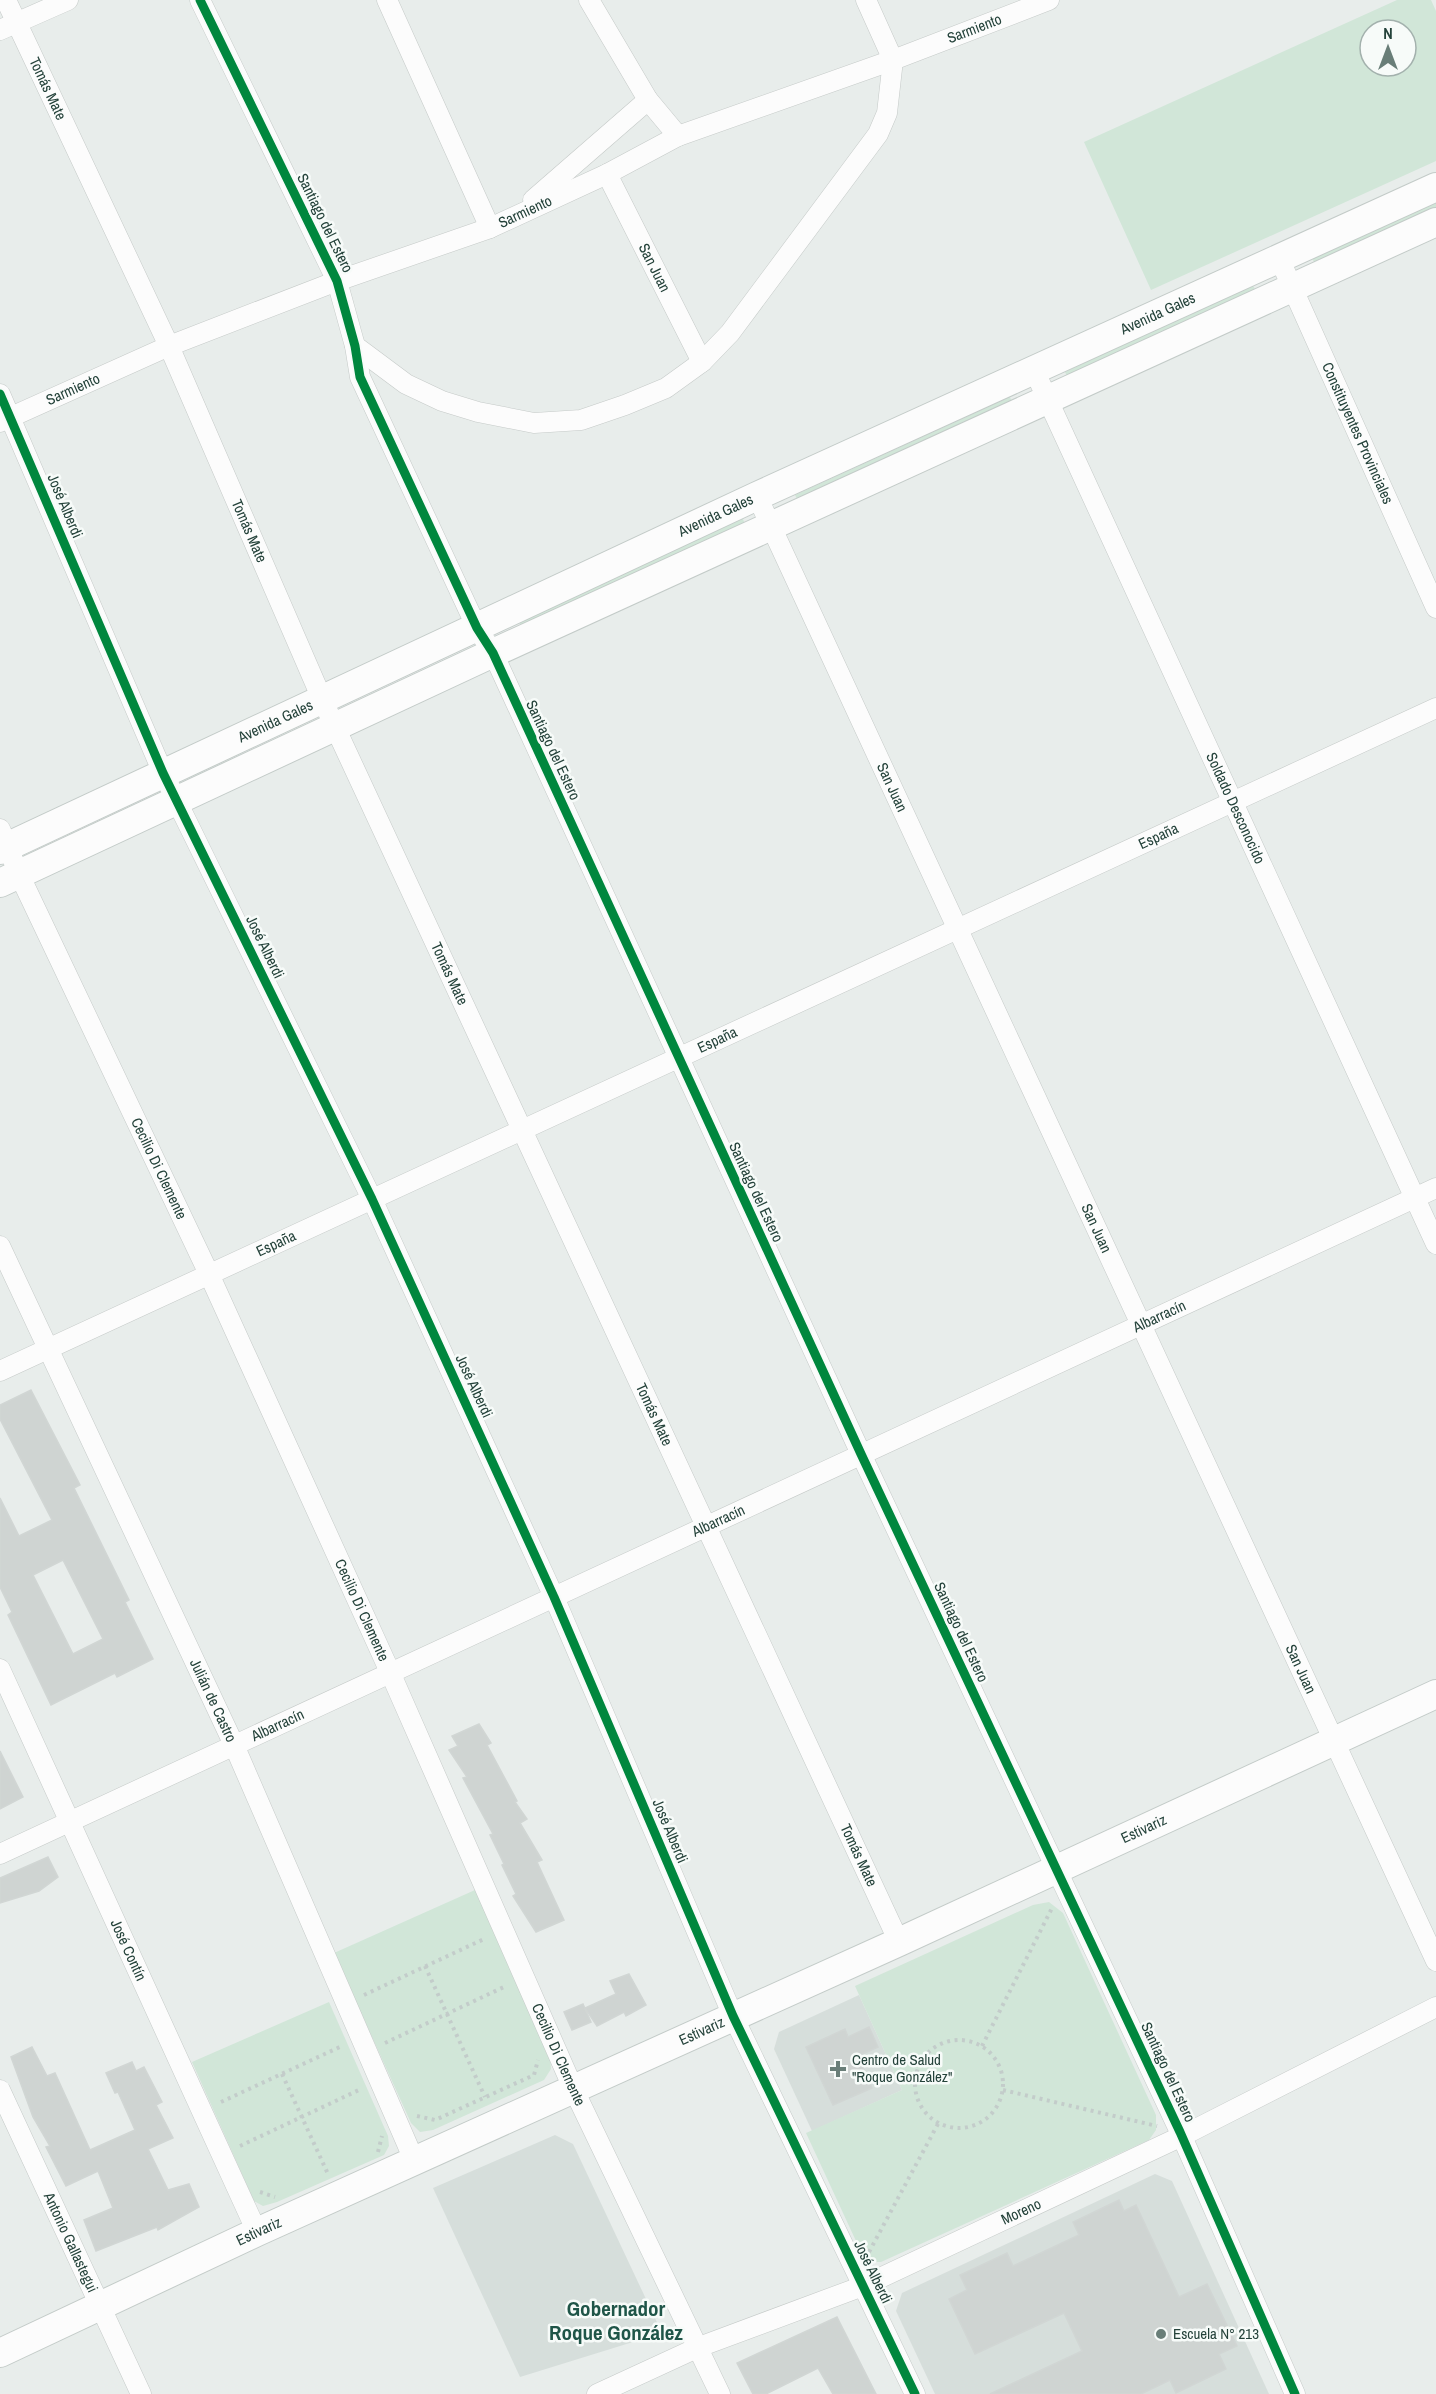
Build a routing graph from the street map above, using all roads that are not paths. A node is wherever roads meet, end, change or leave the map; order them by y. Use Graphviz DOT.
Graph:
graph roads {
  1 [pos="6,0"];
  2 [pos="68,0"];
  3 [pos="200,0"];
  4 [pos="387,0"];
  5 [pos="589,0"];
  6 [pos="866,0"];
  7 [pos="1049,0"];
  8 [pos="8,26"];
  9 [pos="893,60"];
  10 [pos="648,100"];
  11 [pos="678,136"];
  12 [pos="607,174"];
  13 [pos="1436,187"];
  14 [pos="515,216"];
  15 [pos="1436,222"];
  16 [pos="490,228"];
  17 [pos="1279,258"];
  18 [pos="337,281"];
  19 [pos="1292,288"];
  20 [pos="169,346"];
  21 [pos="355,346"];
  22 [pos="702,362"];
  23 [pos="1035,372"];
  24 [pos="0,394"];
  25 [pos="1048,401"];
  26 [pos="5,419"];
  27 [pos="757,496"];
  28 [pos="772,526"];
  29 [pos="1436,608"];
  30 [pos="477,628"];
  31 [pos="493,654"];
  32 [pos="322,699"];
  33 [pos="1436,708"];
  34 [pos="337,728"];
  35 [pos="163,773"];
  36 [pos="177,801"];
  37 [pos="1231,803"];
  38 [pos="3,842"];
  39 [pos="9,878"];
  40 [pos="957,929"];
  41 [pos="677,1058"];
  42 [pos="523,1130"];
  43 [pos="1436,1188"];
  44 [pos="1414,1198"];
  45 [pos="372,1199"];
  46 [pos="1436,1244"];
  47 [pos="0,1246"];
  48 [pos="209,1274"];
  49 [pos="1140,1324"];
  50 [pos="50,1348"];
  51 [pos="0,1371"];
  52 [pos="861,1454"];
  53 [pos="707,1527"];
  54 [pos="554,1597"];
  55 [pos="0,1669"];
  56 [pos="390,1672"];
  57 [pos="1436,1694"];
  58 [pos="1333,1741"];
  59 [pos="234,1745"];
  60 [pos="70,1821"];
  61 [pos="0,1854"];
  62 [pos="1059,1879"];
  63 [pos="899,1942"];
  64 [pos="1436,1961"];
  65 [pos="1436,2007"];
  66 [pos="733,2016"];
  67 [pos="573,2088"];
  68 [pos="0,2090"];
  69 [pos="1181,2134"];
  70 [pos="414,2160"];
  71 [pos="257,2232"];
  72 [pos="860,2280"];
  73 [pos="100,2307"];
  74 [pos="699,2347"];
  75 [pos="0,2353"];
  76 [pos="141,2394"];
  77 [pos="597,2394"];
  78 [pos="720,2394"];
  79 [pos="915,2394"];
  80 [pos="1295,2394"];
  1 -- 8 [label="street, Tomás Mate"];
  2 -- 8 [label="street"];
  3 -- 18 [label="street, Santiago del Estero"];
  4 -- 16 [label="street"];
  5 -- 10 [label="street"];
  6 -- 9 [label="street"];
  7 -- 9 [label="street, Sarmiento"];
  8 -- 20 [label="street, Tomás Mate"];
  9 -- 11 [label="street, Sarmiento"];
  9 -- 22 [label="street"];
  10 -- 11 [label="street"];
  10 -- 14 [label="street"];
  11 -- 12 [label="street, Sarmiento"];
  12 -- 14 [label="street, Sarmiento"];
  12 -- 22 [label="street, San Juan"];
  13 -- 17 [label="street, Avenida Gales"];
  14 -- 16 [label="street, Sarmiento"];
  15 -- 19 [label="street"];
  16 -- 18 [label="street, Sarmiento"];
  17 -- 19 [label="street, Constituyentes Provinciales"];
  17 -- 23 [label="street, Avenida Gales"];
  18 -- 20 [label="street, Sarmiento"];
  18 -- 21 [label="street, Santiago del Estero"];
  19 -- 25 [label="street"];
  19 -- 29 [label="street, Constituyentes Provinciales"];
  20 -- 26 [label="street, Sarmiento"];
  20 -- 32 [label="street, Tomás Mate"];
  21 -- 22 [label="street"];
  21 -- 30 [label="street, Santiago del Estero"];
  23 -- 25 [label="street, Soldado Desconocido"];
  23 -- 27 [label="street, Avenida Gales"];
  24 -- 26 [label="street, José Alberdi"];
  25 -- 28 [label="street"];
  25 -- 37 [label="street, Soldado Desconocido"];
  26 -- 35 [label="street, José Alberdi"];
  27 -- 28 [label="street, San Juan"];
  27 -- 30 [label="street, Avenida Gales"];
  28 -- 31 [label="street"];
  28 -- 40 [label="street, San Juan"];
  30 -- 31 [label="street, Santiago del Estero"];
  30 -- 32 [label="street, Avenida Gales"];
  31 -- 34 [label="street"];
  31 -- 41 [label="street, Santiago del Estero"];
  32 -- 34 [label="street, Tomás Mate"];
  32 -- 35 [label="street, Avenida Gales"];
  33 -- 37 [label="street, España"];
  34 -- 36 [label="street"];
  34 -- 42 [label="street, Tomás Mate"];
  35 -- 36 [label="street, José Alberdi"];
  35 -- 38 [label="street, Avenida Gales"];
  36 -- 39 [label="street"];
  36 -- 45 [label="street, José Alberdi"];
  37 -- 40 [label="street, España"];
  37 -- 44 [label="street, Soldado Desconocido"];
  38 -- 39 [label="street, Cecilio Di Clemente"];
  39 -- 48 [label="street, Cecilio Di Clemente"];
  40 -- 41 [label="street, España"];
  40 -- 49 [label="street, San Juan"];
  41 -- 42 [label="street, España"];
  41 -- 52 [label="street, Santiago del Estero"];
  42 -- 45 [label="street, España"];
  42 -- 53 [label="street, Tomás Mate"];
  43 -- 44 [label="street, Albarracín"];
  44 -- 46 [label="street, Soldado Desconocido"];
  44 -- 49 [label="street, Albarracín"];
  45 -- 48 [label="street, España"];
  45 -- 54 [label="street, José Alberdi"];
  47 -- 50 [label="street, Julián de Castro"];
  48 -- 50 [label="street, España"];
  48 -- 56 [label="street, Cecilio Di Clemente"];
  49 -- 52 [label="street, Albarracín"];
  49 -- 58 [label="street, San Juan"];
  50 -- 51 [label="street, España"];
  50 -- 59 [label="street, Julián de Castro"];
  52 -- 53 [label="street, Albarracín"];
  52 -- 62 [label="street, Santiago del Estero"];
  53 -- 54 [label="street, Albarracín"];
  53 -- 63 [label="street, Tomás Mate"];
  54 -- 56 [label="street, Albarracín"];
  54 -- 66 [label="street, José Alberdi"];
  55 -- 60 [label="street, José Contín"];
  56 -- 59 [label="street, Albarracín"];
  56 -- 67 [label="street, Cecilio Di Clemente"];
  57 -- 58 [label="street, Estivariz"];
  58 -- 62 [label="street, Estivariz"];
  58 -- 64 [label="street, San Juan"];
  59 -- 60 [label="street, Albarracín"];
  59 -- 70 [label="street, Julián de Castro"];
  60 -- 61 [label="street, Albarracín"];
  60 -- 71 [label="street, José Contín"];
  62 -- 63 [label="street, Estivariz"];
  62 -- 69 [label="street, Santiago del Estero"];
  63 -- 66 [label="street, Estivariz"];
  65 -- 69 [label="street, Moreno"];
  66 -- 67 [label="street, Estivariz"];
  66 -- 72 [label="street, José Alberdi"];
  67 -- 70 [label="street, Estivariz"];
  67 -- 74 [label="street, Cecilio Di Clemente"];
  68 -- 73 [label="street, Antonio Gallastegui"];
  69 -- 72 [label="street, Moreno"];
  69 -- 80 [label="street, Santiago del Estero"];
  70 -- 71 [label="street, Estivariz"];
  71 -- 73 [label="street, Estivariz"];
  72 -- 74 [label="street, Moreno"];
  72 -- 79 [label="street, José Alberdi"];
  73 -- 75 [label="street, Estivariz"];
  73 -- 76 [label="street, Antonio Gallastegui"];
  74 -- 77 [label="street, Moreno"];
  74 -- 78 [label="street, Cecilio Di Clemente"];
}
